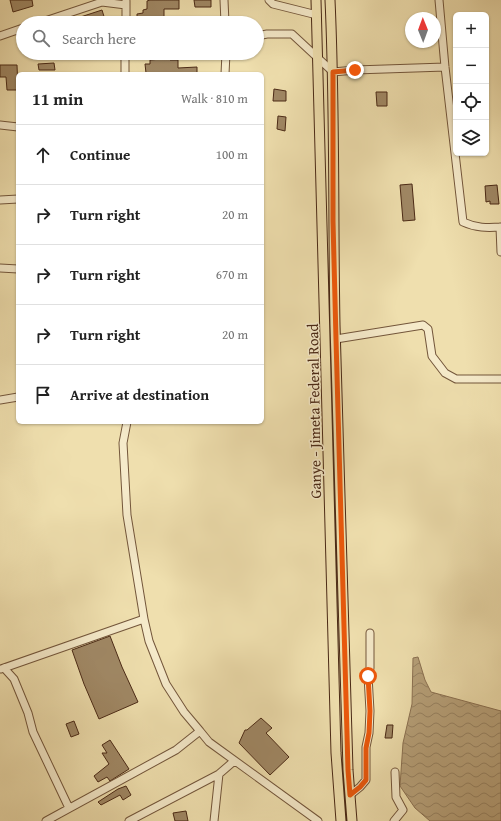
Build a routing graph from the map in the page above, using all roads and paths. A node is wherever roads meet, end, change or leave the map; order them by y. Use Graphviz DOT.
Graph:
graph roads {
  1 [pos="224,0"];
  2 [pos="269,0"];
  3 [pos="316,0"];
  4 [pos="330,0"];
  5 [pos="440,0"];
  6 [pos="126,2"];
  7 [pos="317,14"];
  8 [pos="60,16"];
  9 [pos="126,16"];
  10 [pos="225,16"];
  11 [pos="16,30"];
  12 [pos="264,35"];
  13 [pos="0,36"];
  14 [pos="318,59"];
  15 [pos="125,60"];
  16 [pos="226,60"];
  17 [pos="445,67"];
  18 [pos="125,72"];
  19 [pos="225,72"];
  20 [pos="333,72"];
  21 [pos="0,125"];
  22 [pos="16,127"];
  23 [pos="16,199"];
  24 [pos="0,200"];
  25 [pos="500,227"];
  26 [pos="501,252"];
  27 [pos="0,268"];
  28 [pos="16,269"];
  29 [pos="336,339"];
  30 [pos="501,379"];
  31 [pos="16,397"];
  32 [pos="0,400"];
  33 [pos="127,424"];
  34 [pos="144,619"];
  35 [pos="370,633"];
  36 [pos="2,669"];
  37 [pos="200,731"];
  38 [pos="234,760"];
  39 [pos="395,772"];
  40 [pos="219,774"];
  41 [pos="350,795"];
  42 [pos="69,808"];
  43 [pos="46,821"];
  44 [pos="129,821"];
  45 [pos="214,821"];
  46 [pos="318,821"];
  47 [pos="341,821"];
  48 [pos="352,821"];
  49 [pos="394,821"];
  1 -- 10 [label="street"];
  2 -- 7 [label="street"];
  3 -- 7 [label="main road, Ganye - Jimeta Federal Road"];
  4 -- 20 [label="main road, Ganye - Jimeta Federal Road"];
  5 -- 17 [label="street"];
  6 -- 8 [label="street"];
  6 -- 9 [label="street"];
  7 -- 14 [label="main road, Ganye - Jimeta Federal Road"];
  11 -- 13 [label="street"];
  12 -- 14 [label="street"];
  14 -- 20 [label="street"];
  14 -- 47 [label="main road, Ganye - Jimeta Federal Road"];
  15 -- 18 [label="street"];
  16 -- 19 [label="street"];
  17 -- 20 [label="street"];
  17 -- 25 [label="street"];
  20 -- 29 [label="main road, Ganye - Jimeta Federal Road"];
  21 -- 22 [label="street"];
  23 -- 24 [label="street"];
  25 -- 26 [label="street"];
  27 -- 28 [label="street"];
  29 -- 30 [label="street"];
  29 -- 41 [label="main road, Ganye - Jimeta Federal Road"];
  31 -- 32 [label="street"];
  33 -- 34 [label="street"];
  34 -- 36 [label="street"];
  34 -- 37 [label="street"];
  35 -- 41 [label="street"];
  36 -- 42 [label="street"];
  37 -- 38 [label="street"];
  37 -- 42 [label="street"];
  38 -- 40 [label="street"];
  38 -- 46 [label="street"];
  39 -- 49 [label="street"];
  40 -- 44 [label="street"];
  40 -- 45 [label="street"];
  41 -- 48 [label="main road, Ganye - Jimeta Federal Road"];
  42 -- 43 [label="street"];
}
